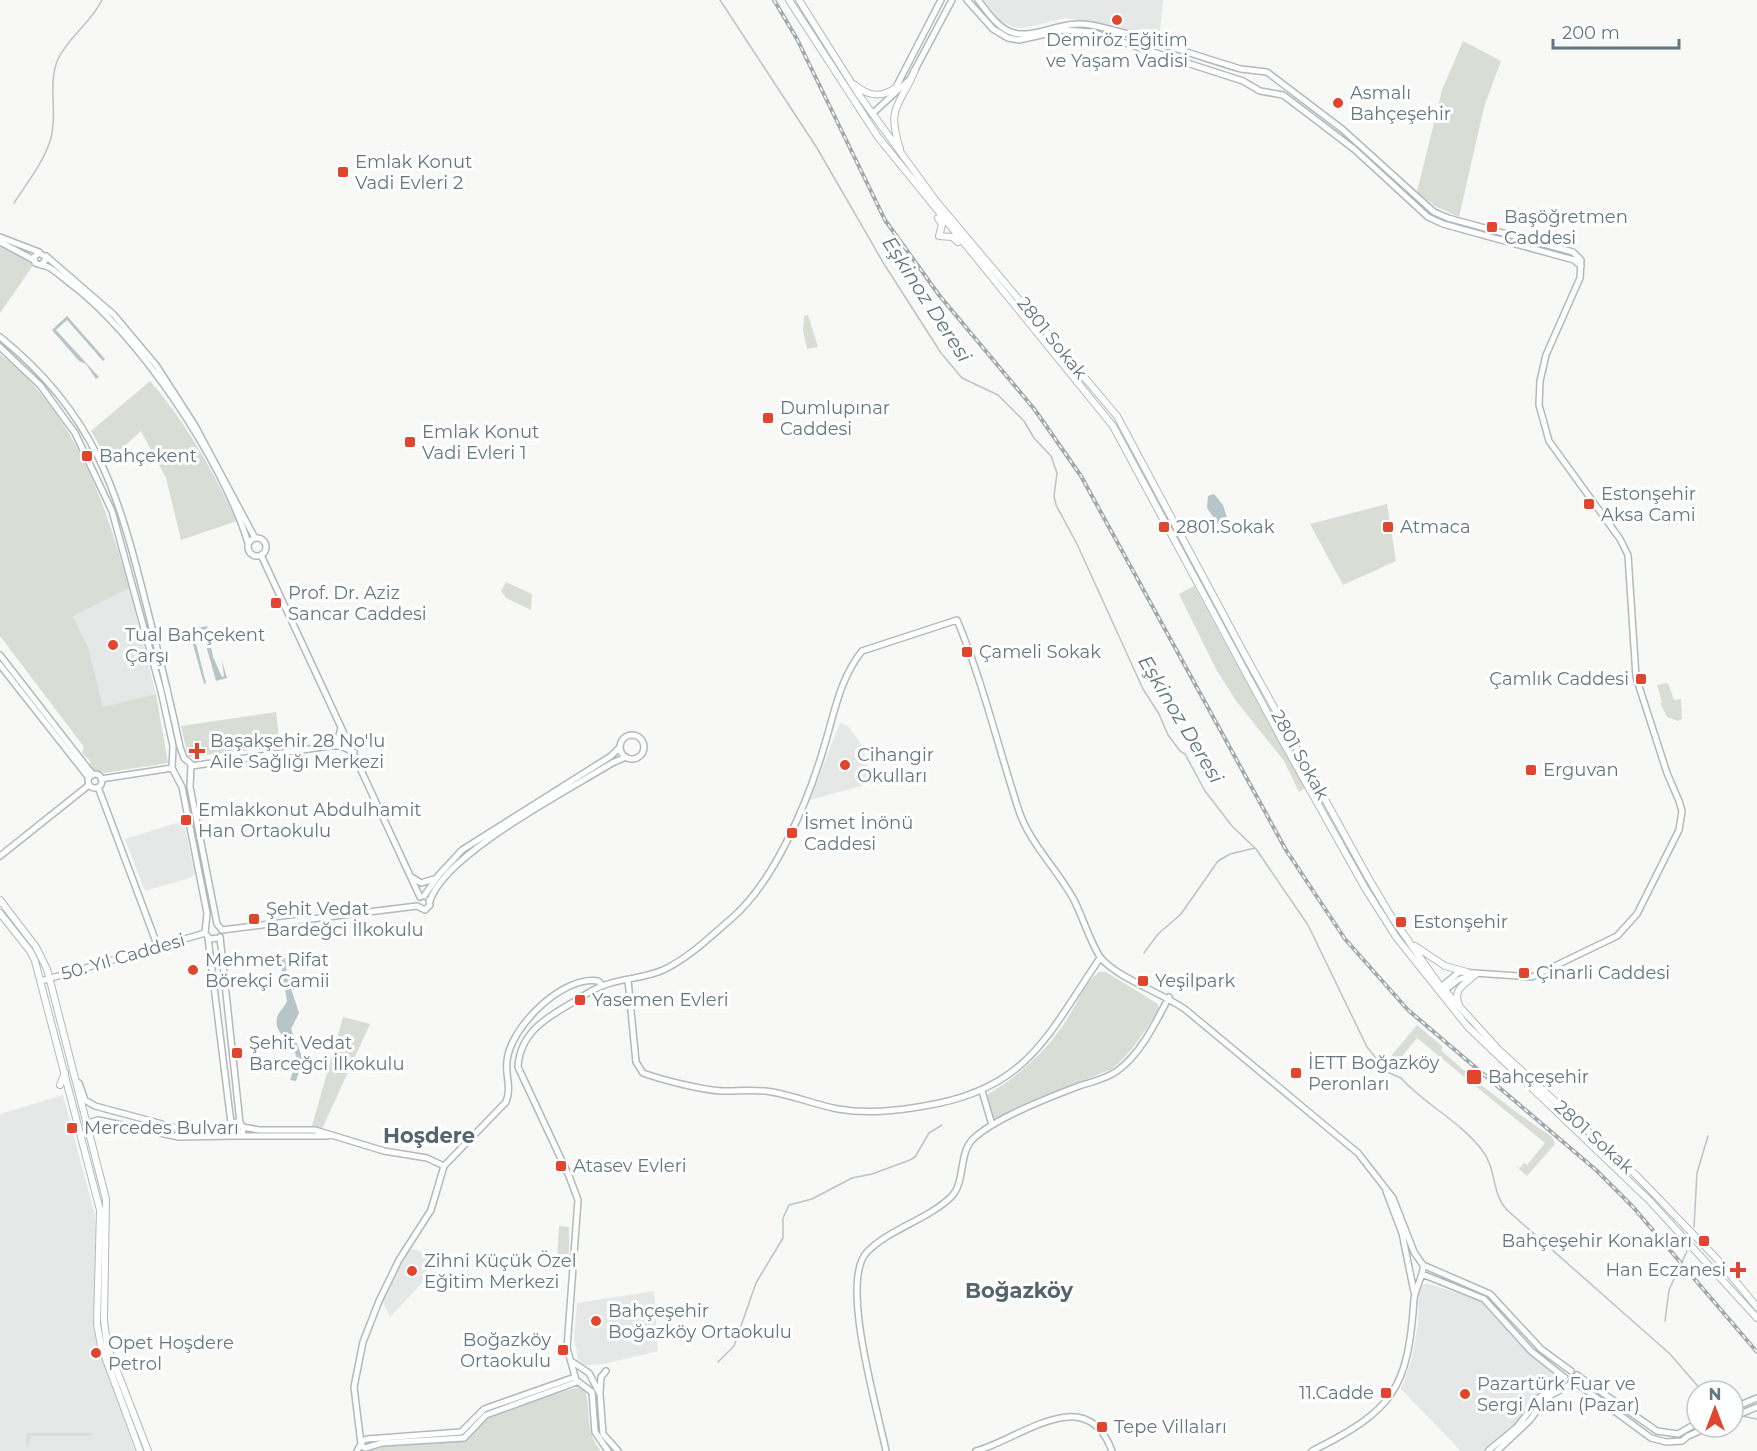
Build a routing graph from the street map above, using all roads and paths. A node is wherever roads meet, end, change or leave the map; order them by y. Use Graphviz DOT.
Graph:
graph roads {
  1 [pos="789,0"];
  2 [pos="799,0"];
  3 [pos="942,0"];
  4 [pos="952,0"];
  5 [pos="967,0"];
  6 [pos="978,0"];
  7 [pos="825,59"];
  8 [pos="915,70"];
  9 [pos="849,80"];
  10 [pos="897,87"];
  11 [pos="870,113"];
  12 [pos="870,126"];
  13 [pos="902,156"];
  14 [pos="917,188"];
  15 [pos="955,222"];
  16 [pos="1483,227"];
  17 [pos="949,228"];
  18 [pos="1481,235"];
  19 [pos="0,237"];
  20 [pos="0,242"];
  21 [pos="43,254"];
  22 [pos="975,259"];
  23 [pos="34,260"];
  24 [pos="41,266"];
  25 [pos="1582,267"];
  26 [pos="0,337"];
  27 [pos="0,347"];
  28 [pos="255,538"];
  29 [pos="248,543"];
  30 [pos="261,555"];
  31 [pos="144,595"];
  32 [pos="136,596"];
  33 [pos="0,655"];
  34 [pos="0,664"];
  35 [pos="342,726"];
  36 [pos="330,746"];
  37 [pos="620,747"];
  38 [pos="354,752"];
  39 [pos="626,757"];
  40 [pos="184,758"];
  41 [pos="173,765"];
  42 [pos="191,766"];
  43 [pos="188,773"];
  44 [pos="177,775"];
  45 [pos="91,776"];
  46 [pos="101,779"];
  47 [pos="89,785"];
  48 [pos="98,787"];
  49 [pos="0,856"];
  50 [pos="410,876"];
  51 [pos="438,876"];
  52 [pos="422,897"];
  53 [pos="0,900"];
  54 [pos="430,901"];
  55 [pos="417,906"];
  56 [pos="0,914"];
  57 [pos="217,924"];
  58 [pos="207,926"];
  59 [pos="222,930"];
  60 [pos="207,935"];
  61 [pos="219,938"];
  62 [pos="1406,938"];
  63 [pos="158,947"];
  64 [pos="1100,958"];
  65 [pos="1467,972"];
  66 [pos="1478,973"];
  67 [pos="50,979"];
  68 [pos="628,980"];
  69 [pos="41,981"];
  70 [pos="602,985"];
  71 [pos="1442,990"];
  72 [pos="1169,998"];
  73 [pos="1460,1009"];
  74 [pos="65,1073"];
  75 [pos="74,1076"];
  76 [pos="60,1085"];
  77 [pos="982,1092"];
  78 [pos="230,1125"];
  79 [pos="242,1125"];
  80 [pos="992,1125"];
  81 [pos="236,1136"];
  82 [pos="329,1136"];
  83 [pos="89,1137"];
  84 [pos="444,1166"];
  85 [pos="1386,1190"];
  86 [pos="1692,1245"];
  87 [pos="1712,1254"];
  88 [pos="1422,1264"];
  89 [pos="1410,1269"];
  90 [pos="1421,1274"];
  91 [pos="1414,1296"];
  92 [pos="1757,1307"];
  93 [pos="1757,1318"];
  94 [pos="572,1361"];
  95 [pos="582,1369"];
  96 [pos="606,1371"];
  97 [pos="1571,1371"];
  98 [pos="113,1374"];
  99 [pos="1577,1375"];
  100 [pos="590,1377"];
  101 [pos="576,1378"];
  102 [pos="1565,1378"];
  103 [pos="1573,1383"];
  104 [pos="584,1384"];
  105 [pos="600,1396"];
  106 [pos="1685,1428"];
  107 [pos="1685,1438"];
  108 [pos="361,1444"];
  109 [pos="140,1451"];
  110 [pos="148,1451"];
  111 [pos="357,1451"];
  112 [pos="608,1451"];
  113 [pos="618,1451"];
  114 [pos="886,1451"];
  115 [pos="976,1451"];
  116 [pos="1112,1451"];
  117 [pos="1312,1451"];
  118 [pos="1488,1451"];
  119 [pos="1497,1451"];
  1 -- 7 [label="main road"];
  2 -- 9 [label="main road"];
  3 -- 10 [label="street"];
  4 -- 8 [label="street"];
  5 -- 18 [label="street"];
  6 -- 16 [label="street"];
  7 -- 11 [label="main road"];
  7 -- 12 [label="main road"];
  8 -- 11 [label="street"];
  8 -- 13 [label="main road"];
  9 -- 10 [label="main road"];
  9 -- 11 [label="main road"];
  10 -- 11 [label="street"];
  11 -- 12 [label="main road"];
  11 -- 13 [label="main road, 2801 Sokak"];
  12 -- 14 [label="main road"];
  13 -- 15 [label="main road, 2801 Sokak"];
  14 -- 17 [label="main road, 2801 Sokak"];
  14 -- 22 [label="main road"];
  15 -- 17 [label="main road"];
  15 -- 62 [label="main road, 2801 Sokak"];
  16 -- 18 [label="street"];
  16 -- 25 [label="street"];
  17 -- 22 [label="main road, 2801 Sokak"];
  18 -- 25 [label="street"];
  19 -- 21 [label="street"];
  20 -- 23 [label="street"];
  21 -- 23 [label="street"];
  21 -- 24 [label="street"];
  21 -- 28 [label="street"];
  22 -- 71 [label="main road, 2801 Sokak"];
  23 -- 24 [label="street"];
  24 -- 29 [label="street"];
  25 -- 66 [label="street"];
  26 -- 31 [label="street"];
  27 -- 32 [label="street"];
  28 -- 29 [label="street"];
  28 -- 30 [label="street"];
  29 -- 30 [label="street"];
  30 -- 35 [label="street"];
  31 -- 32 [label="street"];
  31 -- 40 [label="street"];
  32 -- 41 [label="street"];
  33 -- 45 [label="street"];
  34 -- 45 [label="street"];
  35 -- 36 [label="street"];
  35 -- 38 [label="street"];
  36 -- 38 [label="street"];
  36 -- 42 [label="street"];
  37 -- 39 [label="street"];
  37 -- 39 [label="street"];
  37 -- 51 [label="street"];
  38 -- 50 [label="street"];
  39 -- 54 [label="street"];
  40 -- 41 [label="street"];
  40 -- 42 [label="street"];
  41 -- 44 [label="street"];
  41 -- 46 [label="street"];
  42 -- 43 [label="street"];
  43 -- 44 [label="street"];
  43 -- 57 [label="street"];
  44 -- 58 [label="street"];
  45 -- 46 [label="street"];
  45 -- 47 [label="street"];
  46 -- 48 [label="street"];
  47 -- 48 [label="street"];
  47 -- 49 [label="street"];
  48 -- 63 [label="street"];
  50 -- 51 [label="street"];
  50 -- 52 [label="street"];
  51 -- 52 [label="street"];
  52 -- 54 [label="street"];
  52 -- 55 [label="street"];
  53 -- 67 [label="main road"];
  54 -- 55 [label="street"];
  55 -- 59 [label="street"];
  56 -- 69 [label="main road"];
  57 -- 58 [label="street"];
  57 -- 59 [label="street"];
  58 -- 60 [label="street"];
  59 -- 61 [label="street"];
  60 -- 61 [label="street, 50. Yıl Caddesi"];
  60 -- 63 [label="street, 50. Yıl Caddesi"];
  60 -- 78 [label="street"];
  61 -- 79 [label="street"];
  62 -- 65 [label="main road"];
  62 -- 71 [label="main road, 2801 Sokak"];
  63 -- 67 [label="street, 50. Yıl Caddesi"];
  64 -- 68 [label="street"];
  64 -- 72 [label="street"];
  64 -- 77 [label="street"];
  65 -- 66 [label="street"];
  65 -- 71 [label="street"];
  66 -- 71 [label="street"];
  66 -- 73 [label="main road"];
  67 -- 69 [label="street, 50. Yıl Caddesi"];
  67 -- 75 [label="main road"];
  68 -- 70 [label="street"];
  68 -- 77 [label="street"];
  69 -- 74 [label="main road"];
  70 -- 84 [label="street"];
  70 -- 94 [label="street"];
  71 -- 73 [label="main road, 2801 Sokak"];
  71 -- 86 [label="main road, 2801 Sokak"];
  72 -- 80 [label="street"];
  72 -- 85 [label="street"];
  73 -- 87 [label="main road, 2801 Sokak"];
  74 -- 76 [label="main road"];
  74 -- 98 [label="main road"];
  75 -- 78 [label="street"];
  75 -- 83 [label="main road"];
  77 -- 80 [label="street"];
  78 -- 79 [label="street"];
  78 -- 81 [label="street"];
  79 -- 81 [label="street"];
  79 -- 82 [label="street"];
  80 -- 114 [label="street"];
  81 -- 82 [label="street"];
  81 -- 83 [label="street"];
  82 -- 84 [label="street"];
  83 -- 98 [label="main road"];
  84 -- 108 [label="street"];
  85 -- 88 [label="street"];
  85 -- 89 [label="street"];
  86 -- 87 [label="main road"];
  86 -- 93 [label="main road, 2801 Sokak"];
  87 -- 92 [label="main road, 2801 Sokak"];
  88 -- 89 [label="street"];
  88 -- 90 [label="street"];
  88 -- 97 [label="street"];
  89 -- 90 [label="street"];
  89 -- 91 [label="street"];
  90 -- 91 [label="street"];
  90 -- 102 [label="street"];
  91 -- 117 [label="street"];
  94 -- 95 [label="street"];
  94 -- 101 [label="street"];
  95 -- 100 [label="street"];
  95 -- 101 [label="street"];
  96 -- 105 [label="street"];
  97 -- 99 [label="street"];
  97 -- 102 [label="street"];
  98 -- 109 [label="main road"];
  98 -- 110 [label="main road"];
  99 -- 103 [label="street"];
  99 -- 106 [label="street"];
  100 -- 104 [label="street"];
  100 -- 105 [label="street"];
  101 -- 104 [label="street"];
  101 -- 108 [label="street"];
  102 -- 103 [label="street"];
  102 -- 118 [label="street"];
  103 -- 107 [label="street"];
  103 -- 119 [label="street"];
  104 -- 112 [label="street"];
  105 -- 113 [label="street"];
  108 -- 111 [label="street"];
  115 -- 116 [label="street"];
}
